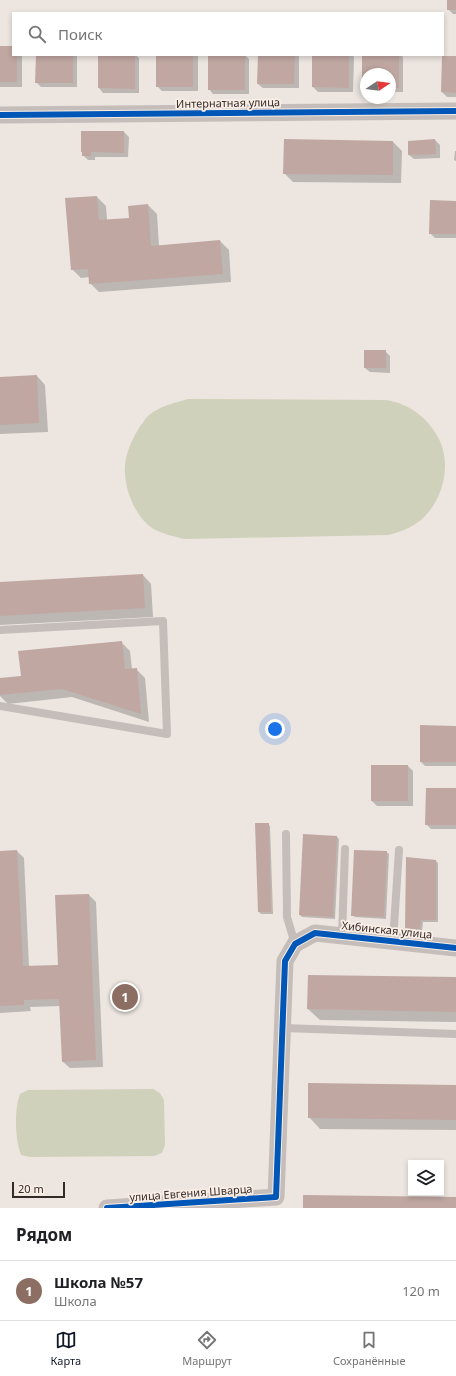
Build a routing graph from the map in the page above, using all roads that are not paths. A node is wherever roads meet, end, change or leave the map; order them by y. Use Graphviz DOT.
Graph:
graph roads {
  1 [pos="456,111"];
  2 [pos="0,115"];
  3 [pos="0,630"];
  4 [pos="0,706"];
  5 [pos="286,834"];
  6 [pos="345,849"];
  7 [pos="399,850"];
  8 [pos="342,936"];
  9 [pos="393,941"];
  10 [pos="295,944"];
  11 [pos="456,948"];
  12 [pos="283,1028"];
  13 [pos="456,1034"];
  14 [pos="270,1203"];
  15 [pos="107,1208"];
  1 -- 2 [label="street, Интернатная улица"];
  3 -- 4 [label="lane"];
  5 -- 10 [label="lane"];
  6 -- 8 [label="lane"];
  7 -- 9 [label="lane"];
  8 -- 9 [label="street, Хибинская улица"];
  8 -- 10 [label="street, Хибинская улица"];
  9 -- 11 [label="street, Хибинская улица"];
  10 -- 12 [label="street"];
  12 -- 13 [label="lane"];
  12 -- 14 [label="street"];
  14 -- 15 [label="street, улица Евгения Шварца"];
}
